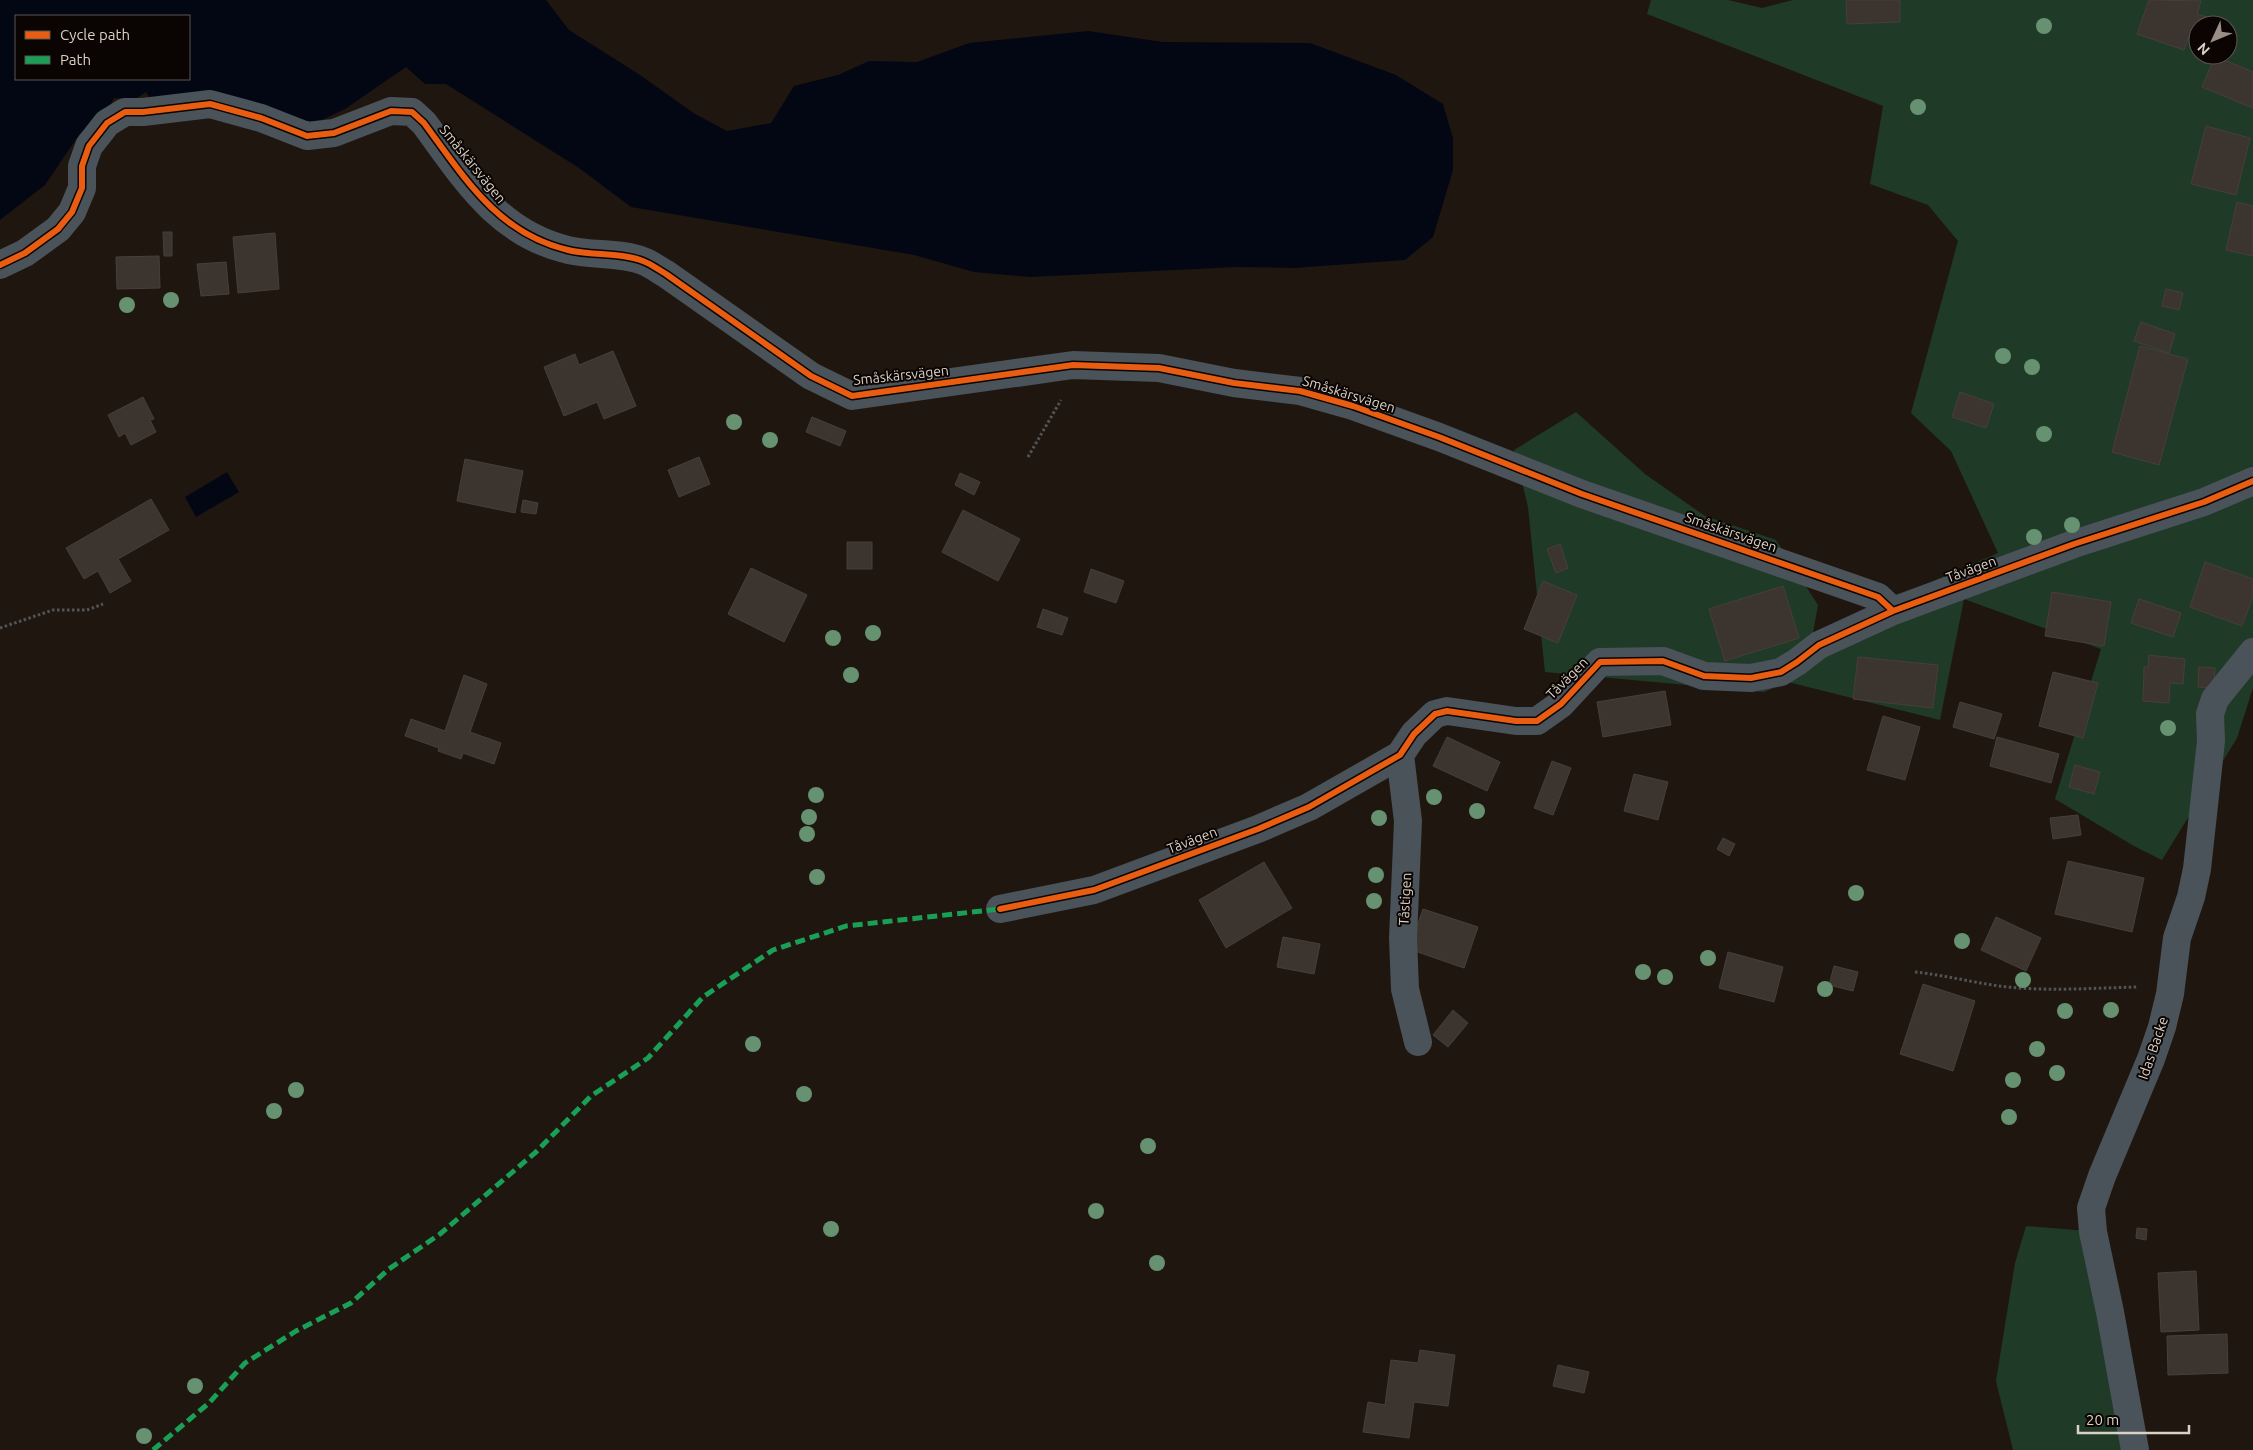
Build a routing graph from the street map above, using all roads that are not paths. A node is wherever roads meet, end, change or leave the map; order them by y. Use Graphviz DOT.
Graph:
graph roads {
  1 [pos="0,265"];
  2 [pos="2253,482"];
  3 [pos="1893,611"];
  4 [pos="2253,652"];
  5 [pos="1400,755"];
  6 [pos="1000,909"];
  7 [pos="1418,1042"];
  8 [pos="2135,1450"];
  1 -- 3 [label="street, Småskärsvägen"];
  2 -- 3 [label="street, Tåvägen"];
  3 -- 5 [label="street, Tåvägen"];
  4 -- 8 [label="street, Idas Backe"];
  5 -- 6 [label="street, Tåvägen"];
  5 -- 7 [label="street, Tåstigen"];
}
